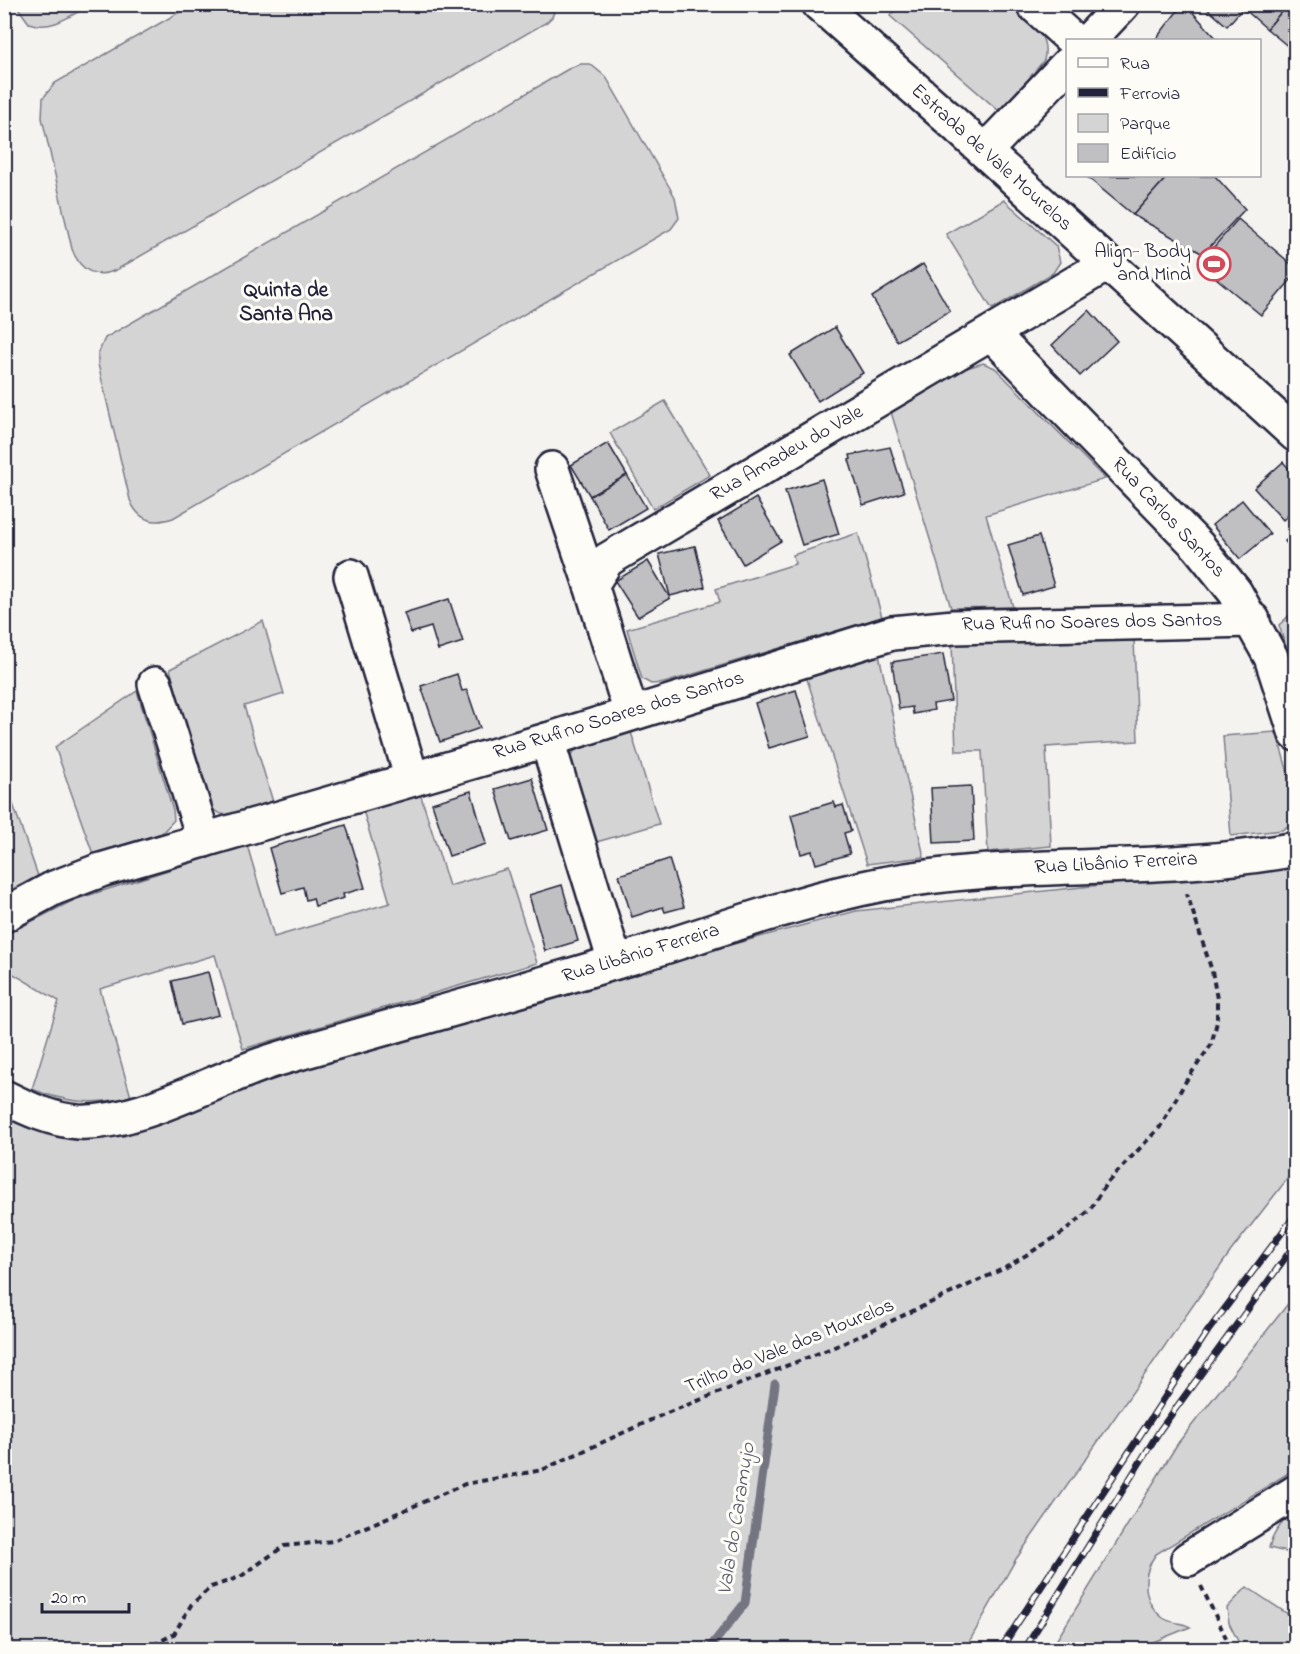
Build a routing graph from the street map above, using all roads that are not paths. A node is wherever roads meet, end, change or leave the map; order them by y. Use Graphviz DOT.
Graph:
graph roads {
  1 [pos="819,4"];
  2 [pos="1032,4"];
  3 [pos="1123,4"];
  4 [pos="1073,39"];
  5 [pos="1090,39"];
  6 [pos="1066,66"];
  7 [pos="985,151"];
  8 [pos="1107,264"];
  9 [pos="992,334"];
  10 [pos="1296,435"];
  11 [pos="552,468"];
  12 [pos="351,576"];
  13 [pos="591,585"];
  14 [pos="1253,620"];
  15 [pos="155,684"];
  16 [pos="631,713"];
  17 [pos="1296,734"];
  18 [pos="547,740"];
  19 [pos="412,779"];
  20 [pos="204,840"];
  21 [pos="1296,849"];
  22 [pos="4,915"];
  23 [pos="615,962"];
  24 [pos="4,1097"];
  25 [pos="1296,1492"];
  26 [pos="1188,1559"];
  1 -- 7 [label="street, Estrada de Vale Mourelos"];
  2 -- 4 [label="street"];
  3 -- 5 [label="street"];
  6 -- 7 [label="street"];
  7 -- 8 [label="street, Estrada de Vale Mourelos"];
  8 -- 9 [label="street, Rua Amadeu do Vale"];
  8 -- 10 [label="street, Estrada de Vale Mourelos"];
  9 -- 13 [label="street, Rua Amadeu do Vale"];
  9 -- 14 [label="street, Rua Carlos Santos"];
  11 -- 13 [label="street"];
  12 -- 19 [label="street"];
  13 -- 16 [label="street"];
  14 -- 16 [label="street, Rua Rufino Soares dos Santos"];
  14 -- 17 [label="street, Rua Carlos Santos"];
  15 -- 20 [label="street"];
  16 -- 18 [label="street, Rua Rufino Soares dos Santos"];
  18 -- 19 [label="street, Rua Rufino Soares dos Santos"];
  18 -- 23 [label="street"];
  19 -- 20 [label="street, Rua Rufino Soares dos Santos"];
  20 -- 22 [label="street, Rua Rufino Soares dos Santos"];
  21 -- 23 [label="street, Rua Libânio Ferreira"];
  23 -- 24 [label="street, Rua Libânio Ferreira"];
  25 -- 26 [label="street"];
}
